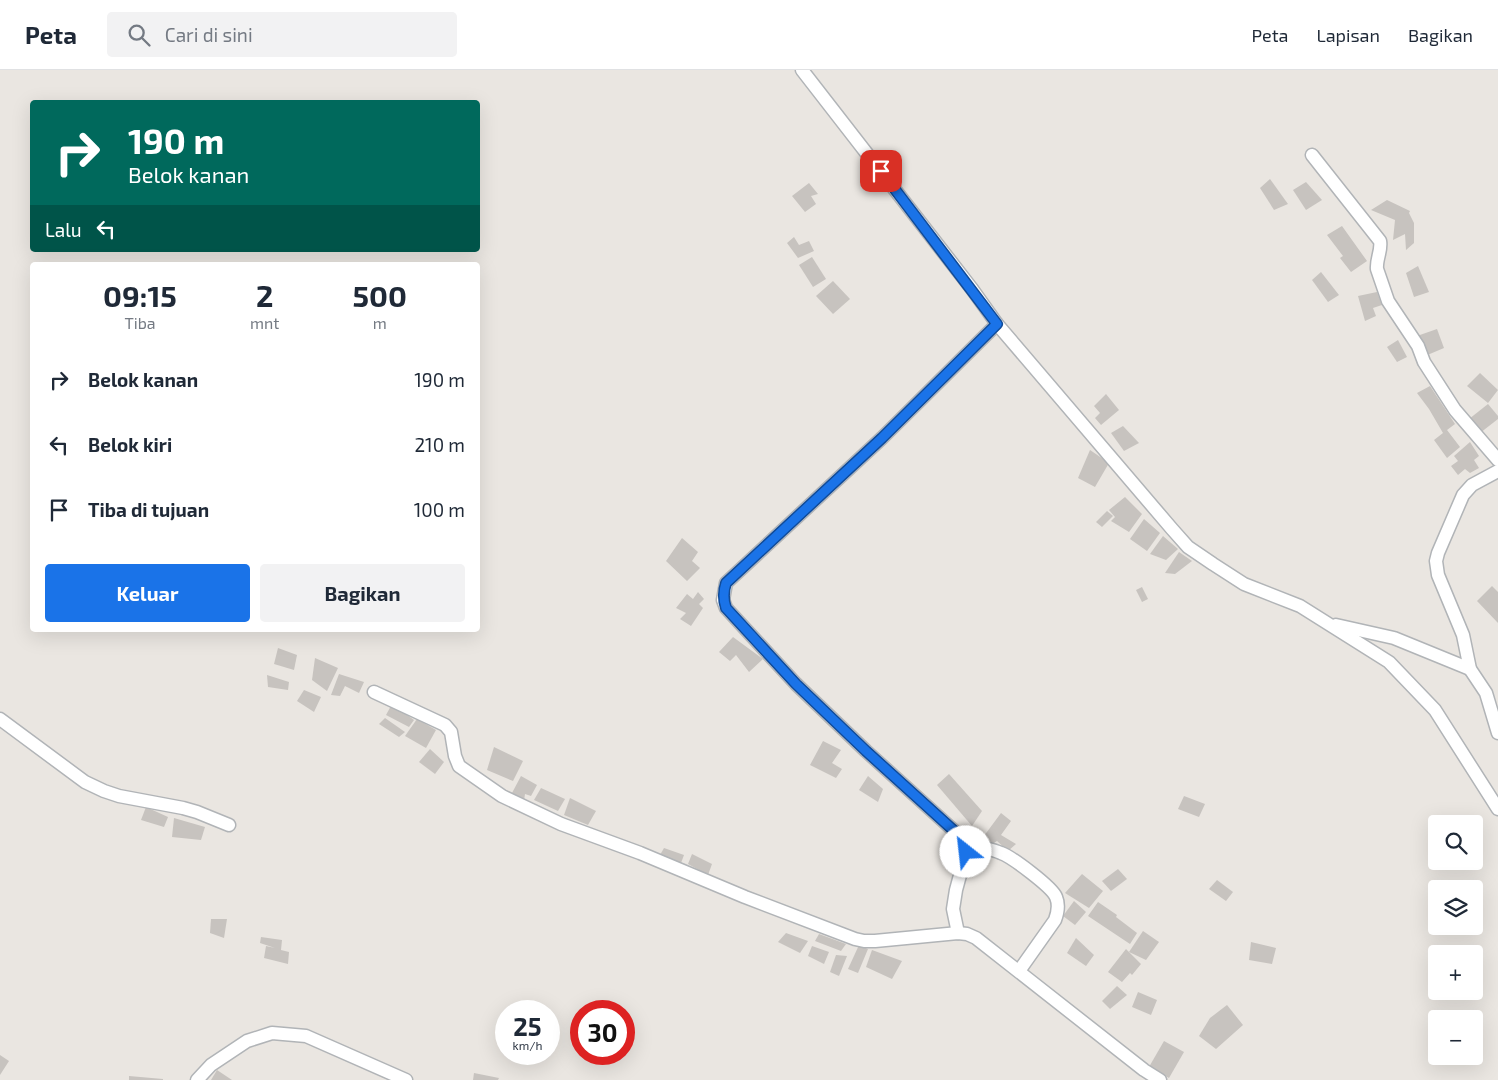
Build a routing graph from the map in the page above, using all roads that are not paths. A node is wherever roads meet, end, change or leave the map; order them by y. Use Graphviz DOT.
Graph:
graph roads {
  1 [pos="802,70"];
  2 [pos="1312,155"];
  3 [pos="997,324"];
  4 [pos="1498,460"];
  5 [pos="1498,471"];
  6 [pos="1326,623"];
  7 [pos="1470,669"];
  8 [pos="374,692"];
  9 [pos="0,719"];
  10 [pos="1498,733"];
  11 [pos="1498,809"];
  12 [pos="229,825"];
  13 [pos="962,838"];
  14 [pos="958,933"];
  15 [pos="1019,971"];
  16 [pos="197,1080"];
  17 [pos="406,1080"];
  18 [pos="1160,1080"];
  1 -- 3 [label="street"];
  2 -- 4 [label="street"];
  3 -- 6 [label="street"];
  3 -- 13 [label="street"];
  5 -- 7 [label="street"];
  6 -- 7 [label="street"];
  6 -- 11 [label="street"];
  7 -- 10 [label="street"];
  8 -- 14 [label="street"];
  9 -- 12 [label="street"];
  13 -- 14 [label="street"];
  13 -- 15 [label="street"];
  14 -- 15 [label="street"];
  15 -- 18 [label="street"];
  16 -- 17 [label="street"];
}
